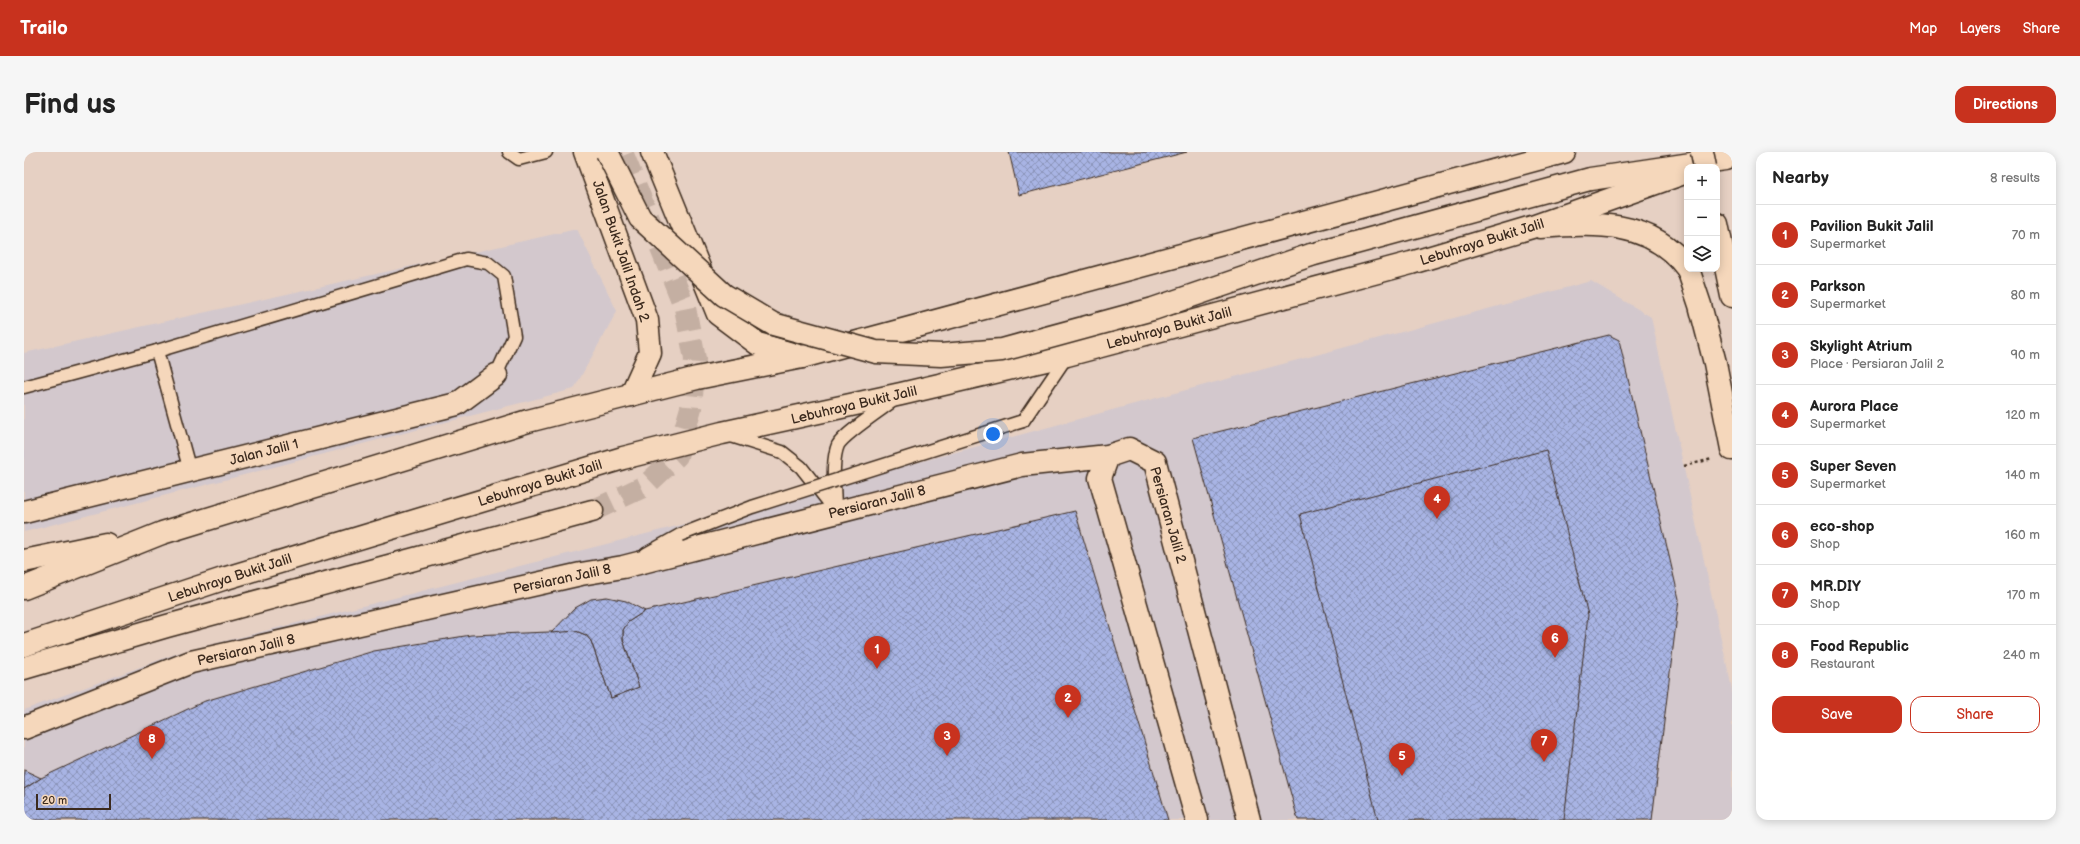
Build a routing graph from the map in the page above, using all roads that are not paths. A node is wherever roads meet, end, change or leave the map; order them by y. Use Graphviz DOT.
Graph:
graph roads {
  1 [pos="509,152"];
  2 [pos="546,152"];
  3 [pos="585,152"];
  4 [pos="607,152"];
  5 [pos="652,152"];
  6 [pos="1564,152"];
  7 [pos="1702,152"];
  8 [pos="1728,158"];
  9 [pos="1704,164"];
  10 [pos="1710,164"];
  11 [pos="1684,173"];
  12 [pos="1532,227"];
  13 [pos="1720,236"];
  14 [pos="1684,264"];
  15 [pos="1688,272"];
  16 [pos="1732,296"];
  17 [pos="156,351"];
  18 [pos="1067,355"];
  19 [pos="802,357"];
  20 [pos="496,375"];
  21 [pos="24,387"];
  22 [pos="901,394"];
  23 [pos="631,395"];
  24 [pos="722,433"];
  25 [pos="1725,454"];
  26 [pos="1108,456"];
  27 [pos="190,471"];
  28 [pos="592,511"];
  29 [pos="24,512"];
  30 [pos="162,533"];
  31 [pos="24,561"];
  32 [pos="623,567"];
  33 [pos="24,588"];
  34 [pos="24,645"];
  35 [pos="24,668"];
  36 [pos="24,728"];
  37 [pos="1197,820"];
  38 [pos="1249,820"];
  1 -- 2 [label="lane"];
  3 -- 23 [label="main road, Jalan Bukit Jalil Indah 2"];
  4 -- 8 [label="main road, bridge"];
  5 -- 19 [label="main road"];
  6 -- 19 [label="main road"];
  7 -- 9 [label="main road, bridge"];
  8 -- 10 [label="main road"];
  11 -- 12 [label="main road, Lebuhraya Bukit Jalil"];
  12 -- 14 [label="main road"];
  12 -- 18 [label="main road, Lebuhraya Bukit Jalil"];
  13 -- 16 [label="main road"];
  15 -- 25 [label="main road"];
  17 -- 20 [label="lane"];
  17 -- 21 [label="lane"];
  17 -- 27 [label="lane"];
  18 -- 22 [label="main road, Lebuhraya Bukit Jalil"];
  18 -- 32 [label="lane, bridge"];
  19 -- 23 [label="main road"];
  20 -- 27 [label="main road, Jalan Jalil 1"];
  22 -- 24 [label="main road, Lebuhraya Bukit Jalil"];
  22 -- 24 [label="lane"];
  23 -- 30 [label="main road"];
  24 -- 34 [label="main road, Lebuhraya Bukit Jalil"];
  26 -- 32 [label="main road, Persiaran Jalil 8"];
  26 -- 37 [label="main road"];
  26 -- 38 [label="main road, Persiaran Jalil 2"];
  27 -- 29 [label="main road, Jalan Jalil 1"];
  28 -- 35 [label="main road"];
  30 -- 31 [label="main road"];
  30 -- 33 [label="main road"];
  32 -- 36 [label="main road, Persiaran Jalil 8"];
}
